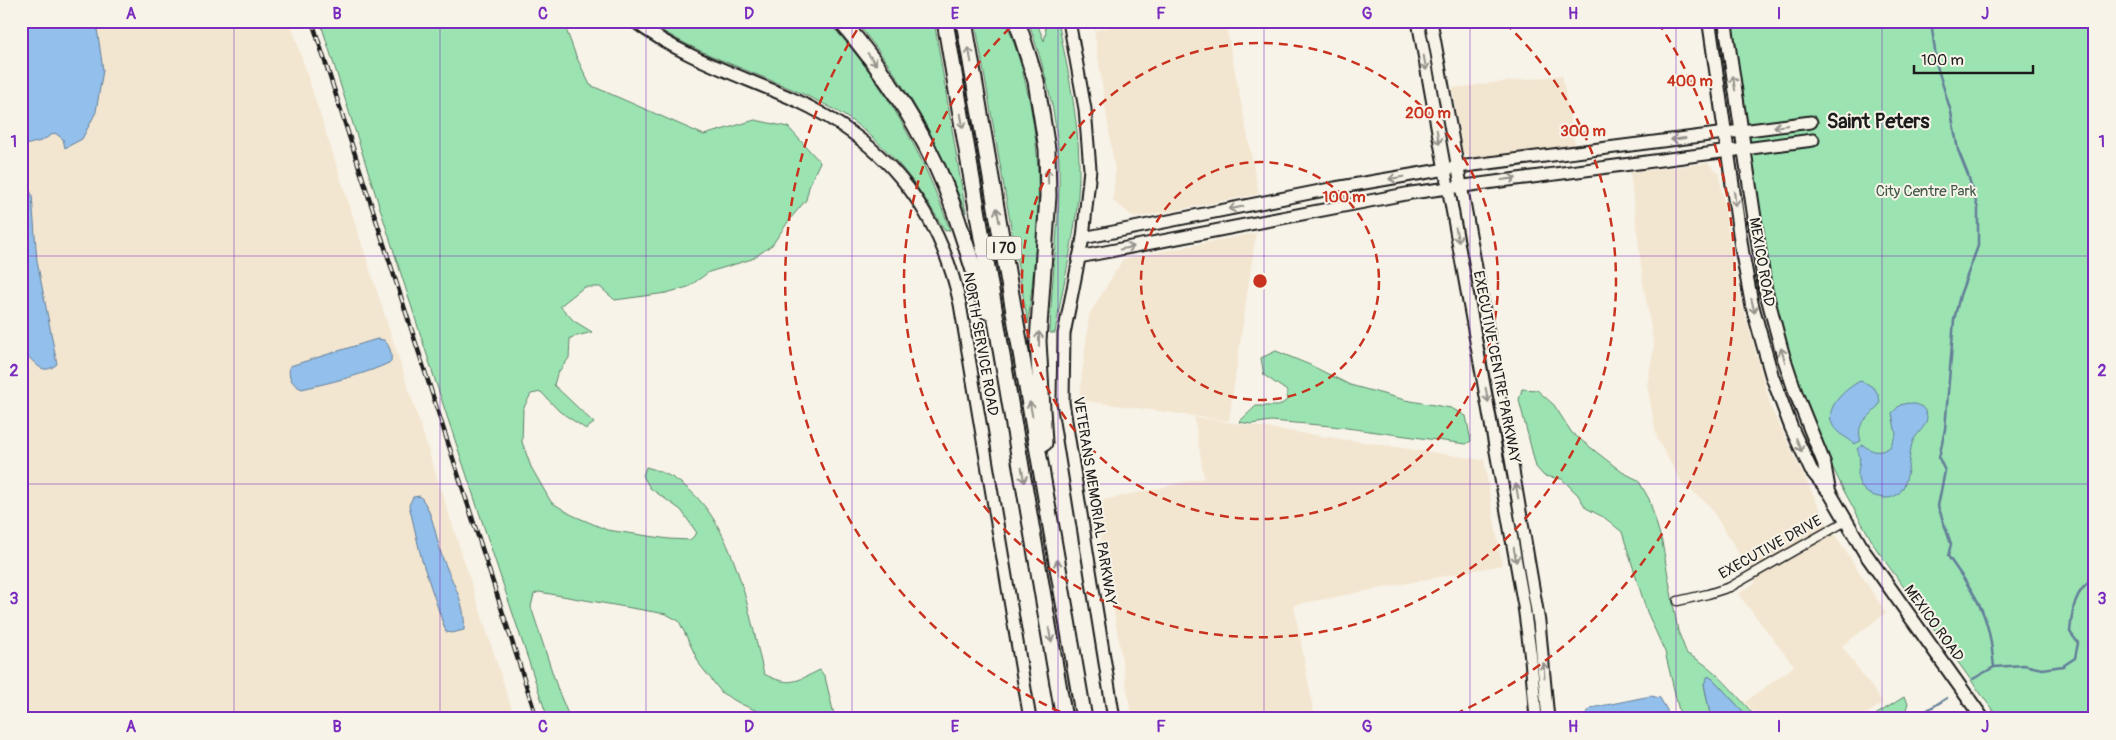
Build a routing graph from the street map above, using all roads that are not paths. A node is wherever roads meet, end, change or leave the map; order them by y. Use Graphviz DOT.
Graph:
graph roads {
  1 [pos="634,21"];
  2 [pos="841,21"];
  3 [pos="945,21"];
  4 [pos="964,21"];
  5 [pos="1017,21"];
  6 [pos="1069,21"];
  7 [pos="1418,21"];
  8 [pos="1430,21"];
  9 [pos="1709,21"];
  10 [pos="1725,21"];
  11 [pos="1811,122"];
  12 [pos="1742,131"];
  13 [pos="1726,133"];
  14 [pos="1813,140"];
  15 [pos="1744,149"];
  16 [pos="1729,151"];
  17 [pos="1458,167"];
  18 [pos="1444,170"];
  19 [pos="1461,185"];
  20 [pos="1447,188"];
  21 [pos="1083,238"];
  22 [pos="1079,257"];
  23 [pos="1002,358"];
  24 [pos="1043,474"];
  25 [pos="1830,494"];
  26 [pos="1846,521"];
  27 [pos="1678,601"];
  28 [pos="1030,719"];
  29 [pos="1064,719"];
  30 [pos="1084,719"];
  31 [pos="1114,719"];
  32 [pos="1536,719"];
  33 [pos="1548,719"];
  34 [pos="1983,719"];
  1 -- 28 [label="street, NORTH SERVICE ROAD"];
  2 -- 23 [label="highway, one-way"];
  3 -- 23 [label="highway, I 70, one-way"];
  24 -- 4 [label="highway, I 70, one-way"];
  24 -- 5 [label="highway, one-way"];
  6 -- 21 [label="street, VETERANS MEMORIAL PARKWAY"];
  7 -- 18 [label="street, EXECUTIVE CENTRE PARKWAY, one-way"];
  8 -- 17 [label="street, EXECUTIVE CENTRE PARKWAY"];
  9 -- 13 [label="main road, MEXICO ROAD"];
  12 -- 10 [label="main road, MEXICO ROAD, one-way"];
  11 -- 12 [label="street, one-way"];
  12 -- 13 [label="street"];
  12 -- 15 [label="main road, MEXICO ROAD"];
  13 -- 16 [label="main road, MEXICO ROAD"];
  13 -- 17 [label="street, one-way"];
  14 -- 15 [label="street"];
  15 -- 16 [label="street"];
  25 -- 15 [label="main road, MEXICO ROAD, one-way"];
  19 -- 16 [label="street, one-way"];
  16 -- 25 [label="main road, MEXICO ROAD, one-way"];
  17 -- 18 [label="street"];
  17 -- 19 [label="street, EXECUTIVE CENTRE PARKWAY"];
  18 -- 20 [label="street, EXECUTIVE CENTRE PARKWAY"];
  18 -- 21 [label="street, one-way"];
  19 -- 20 [label="street"];
  33 -- 19 [label="street, EXECUTIVE CENTRE PARKWAY, one-way"];
  22 -- 20 [label="street, one-way"];
  20 -- 32 [label="street, EXECUTIVE CENTRE PARKWAY, one-way"];
  21 -- 22 [label="street, VETERANS MEMORIAL PARKWAY"];
  22 -- 31 [label="street, VETERANS MEMORIAL PARKWAY"];
  23 -- 29 [label="highway, I 70, one-way"];
  30 -- 24 [label="highway, I 70, one-way"];
  25 -- 26 [label="main road, MEXICO ROAD"];
  26 -- 27 [label="street, EXECUTIVE DRIVE"];
  26 -- 34 [label="main road, MEXICO ROAD"];
}
